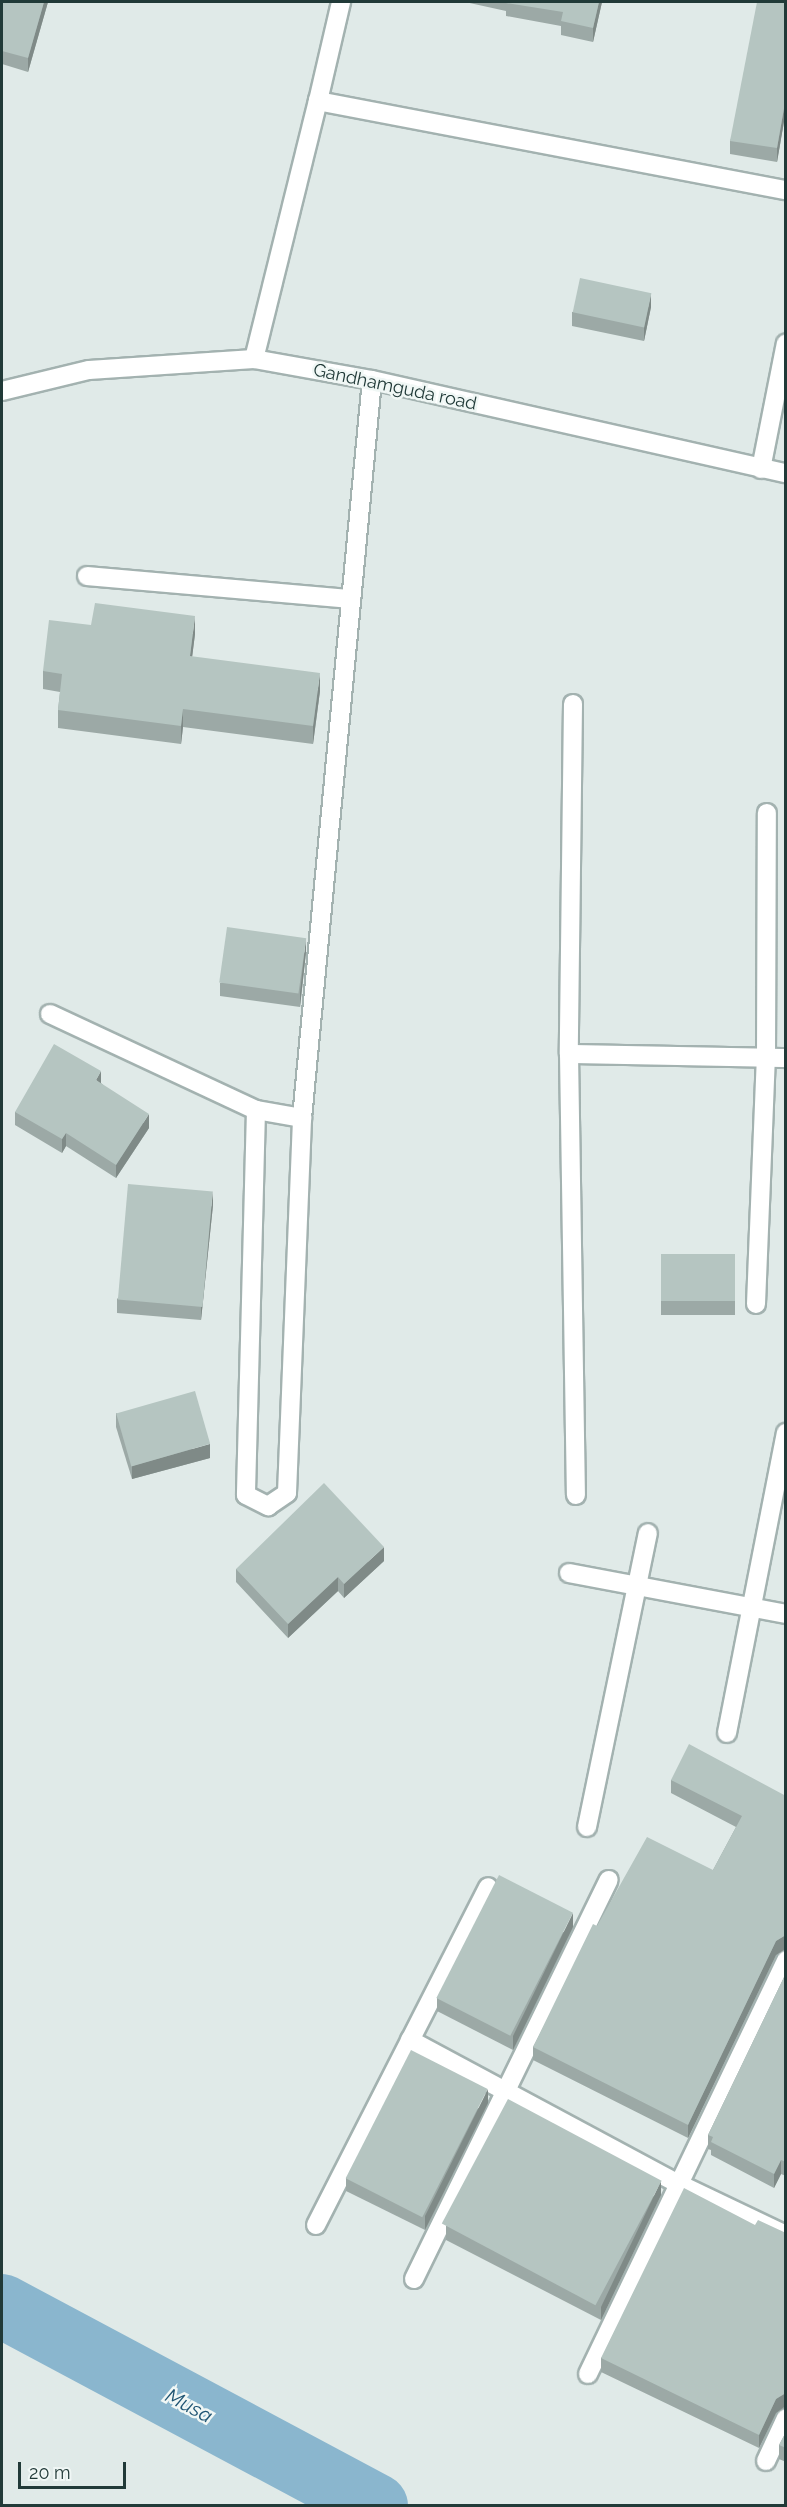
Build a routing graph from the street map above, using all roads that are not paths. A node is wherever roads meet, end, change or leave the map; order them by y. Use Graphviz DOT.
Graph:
graph roads {
  1 [pos="341,2"];
  2 [pos="318,101"];
  3 [pos="786,190"];
  4 [pos="786,343"];
  5 [pos="254,359"];
  6 [pos="372,380"];
  7 [pos="2,391"];
  8 [pos="760,469"];
  9 [pos="786,473"];
  10 [pos="87,576"];
  11 [pos="351,599"];
  12 [pos="573,704"];
  13 [pos="767,813"];
  14 [pos="50,1014"];
  15 [pos="569,1054"];
  16 [pos="766,1057"];
  17 [pos="786,1058"];
  18 [pos="256,1110"];
  19 [pos="302,1118"];
  20 [pos="756,1304"];
  21 [pos="786,1433"];
  22 [pos="576,1495"];
  23 [pos="648,1533"];
  24 [pos="568,1573"];
  25 [pos="640,1587"];
  26 [pos="752,1607"];
  27 [pos="786,1614"];
  28 [pos="727,1733"];
  29 [pos="587,1827"];
  30 [pos="609,1880"];
  31 [pos="488,1887"];
  32 [pos="786,1960"];
  33 [pos="410,2040"];
  34 [pos="505,2092"];
  35 [pos="679,2184"];
  36 [pos="316,2225"];
  37 [pos="786,2235"];
  38 [pos="414,2279"];
  39 [pos="588,2374"];
  40 [pos="786,2418"];
  41 [pos="766,2461"];
  1 -- 2 [label="street"];
  2 -- 3 [label="street"];
  2 -- 5 [label="street"];
  4 -- 8 [label="street"];
  5 -- 6 [label="street, Gandhamguda road"];
  5 -- 7 [label="street, Gandhamguda road"];
  6 -- 8 [label="street, Gandhamguda road"];
  6 -- 11 [label="street"];
  8 -- 9 [label="street, Gandhamguda road"];
  10 -- 11 [label="street"];
  11 -- 19 [label="street"];
  12 -- 15 [label="street"];
  13 -- 16 [label="street"];
  14 -- 18 [label="street"];
  15 -- 16 [label="street"];
  15 -- 22 [label="street"];
  16 -- 17 [label="street"];
  16 -- 20 [label="street"];
  18 -- 19 [label="street"];
  18 -- 19 [label="street"];
  21 -- 26 [label="street"];
  23 -- 25 [label="street"];
  24 -- 25 [label="street"];
  25 -- 26 [label="street"];
  25 -- 29 [label="street"];
  26 -- 27 [label="street"];
  26 -- 28 [label="street"];
  30 -- 34 [label="street"];
  31 -- 33 [label="street"];
  32 -- 35 [label="street"];
  33 -- 34 [label="street"];
  33 -- 36 [label="street"];
  34 -- 35 [label="street"];
  34 -- 38 [label="street"];
  35 -- 37 [label="street"];
  35 -- 39 [label="street"];
  40 -- 41 [label="street"];
}
